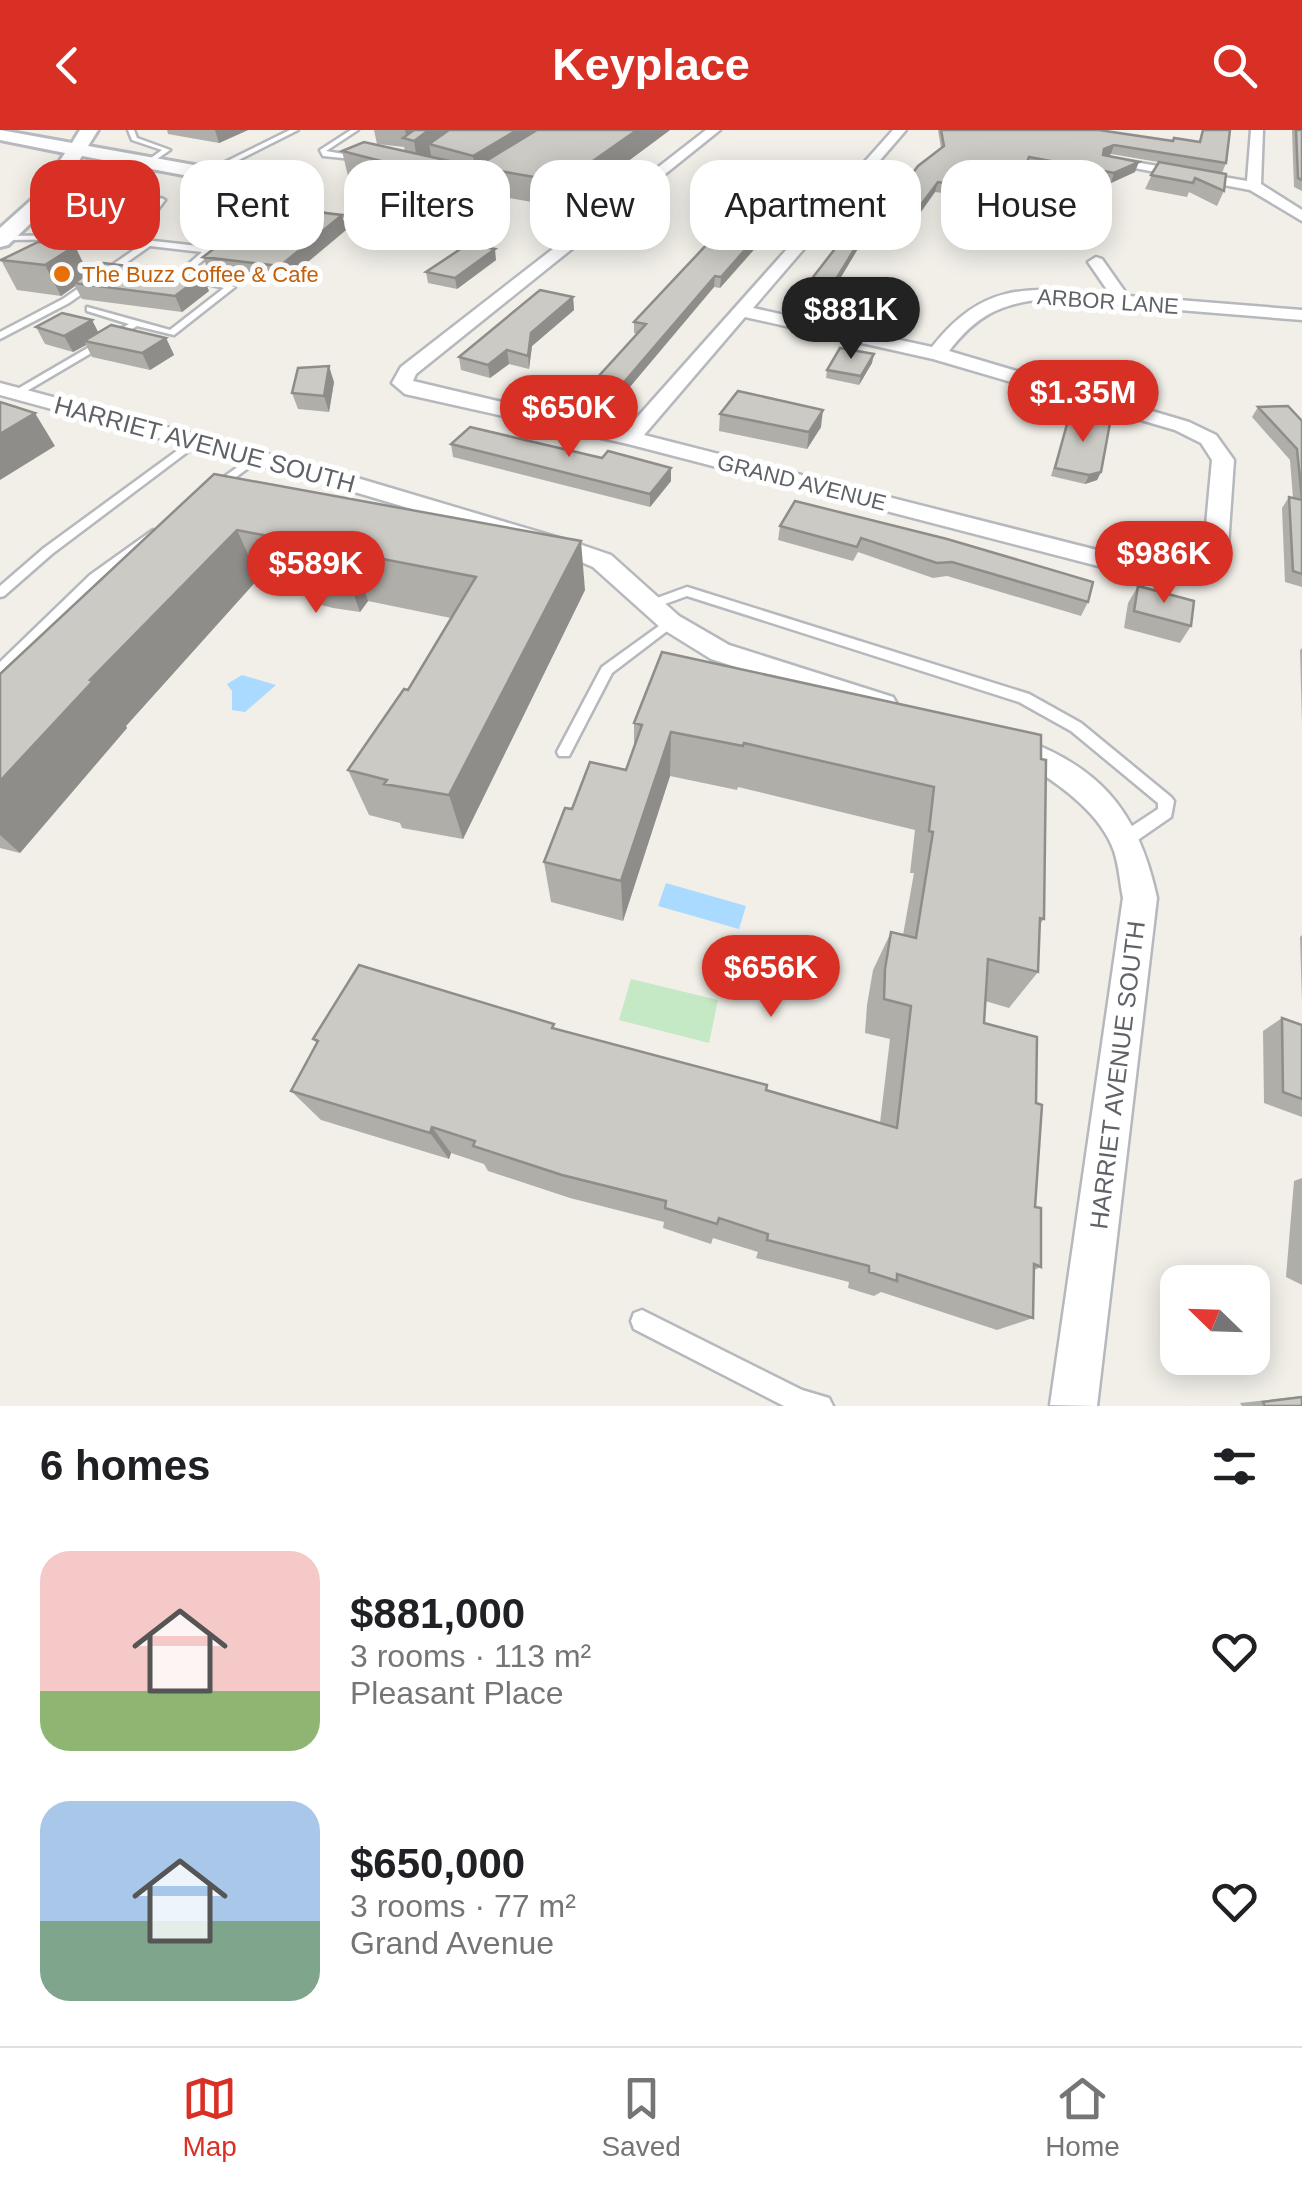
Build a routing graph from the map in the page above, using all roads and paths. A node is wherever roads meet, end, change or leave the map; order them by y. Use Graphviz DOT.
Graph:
graph roads {
  1 [pos="90,130"];
  2 [pos="131,130"];
  3 [pos="295,130"];
  4 [pos="354,130"];
  5 [pos="714,130"];
  6 [pos="900,130"];
  7 [pos="1257,130"];
  8 [pos="1,135"];
  9 [pos="51,135"];
  10 [pos="78,149"];
  11 [pos="121,156"];
  12 [pos="38,160"];
  13 [pos="71,160"];
  14 [pos="107,160"];
  15 [pos="140,160"];
  16 [pos="152,160"];
  17 [pos="233,160"];
  18 [pos="373,160"];
  19 [pos="1112,162"];
  20 [pos="1254,186"];
  21 [pos="30,216"];
  22 [pos="324,216"];
  23 [pos="1302,216"];
  24 [pos="344,220"];
  25 [pos="30,238"];
  26 [pos="2,239"];
  27 [pos="140,250"];
  28 [pos="209,250"];
  29 [pos="1096,262"];
  30 [pos="167,274"];
  31 [pos="179,276"];
  32 [pos="1122,300"];
  33 [pos="90,309"];
  34 [pos="741,311"];
  35 [pos="1302,315"];
  36 [pos="136,323"];
  37 [pos="0,336"];
  38 [pos="937,354"];
  39 [pos="14,395"];
  40 [pos="630,438"];
  41 [pos="197,440"];
  42 [pos="256,457"];
  43 [pos="197,501"];
  44 [pos="168,523"];
  45 [pos="0,592"];
  46 [pos="661,613"];
  47 [pos="0,670"];
  48 [pos="908,713"];
  49 [pos="983,737"];
  50 [pos="564,752"];
  51 [pos="1126,839"];
  52 [pos="642,1320"];
  53 [pos="1074,1405"];
  54 [pos="821,1406"];
  1 -- 10 [label="street"];
  2 -- 16 [label="lane"];
  3 -- 17 [label="lane"];
  4 -- 18 [label="lane"];
  5 -- 40 [label="street, GRAND AVENUE"];
  6 -- 34 [label="street"];
  7 -- 20 [label="street"];
  8 -- 9 [label="street"];
  9 -- 10 [label="street"];
  9 -- 12 [label="street"];
  10 -- 11 [label="street"];
  10 -- 13 [label="street"];
  11 -- 14 [label="street"];
  11 -- 15 [label="street"];
  19 -- 20 [label="street"];
  20 -- 23 [label="street"];
  21 -- 26 [label="street"];
  22 -- 24 [label="lane"];
  25 -- 26 [label="lane"];
  27 -- 37 [label="lane"];
  28 -- 31 [label="lane"];
  29 -- 32 [label="street"];
  30 -- 31 [label="lane"];
  31 -- 36 [label="lane"];
  32 -- 35 [label="street, ARBOR LANE"];
  32 -- 38 [label="street, ARBOR LANE"];
  33 -- 36 [label="lane"];
  34 -- 38 [label="street"];
  34 -- 40 [label="street"];
  36 -- 39 [label="lane"];
  38 -- 40 [label="street, GRAND AVENUE"];
  39 -- 41 [label="street, HARRIET AVENUE SOUTH"];
  41 -- 42 [label="street, HARRIET AVENUE SOUTH"];
  41 -- 45 [label="lane"];
  42 -- 43 [label="lane"];
  42 -- 46 [label="street, HARRIET AVENUE SOUTH"];
  44 -- 47 [label="lane"];
  46 -- 48 [label="street, HARRIET AVENUE SOUTH"];
  46 -- 50 [label="lane"];
  46 -- 51 [label="lane"];
  49 -- 51 [label="street, HARRIET AVENUE SOUTH"];
  51 -- 53 [label="street, HARRIET AVENUE SOUTH"];
  52 -- 54 [label="lane"];
}
